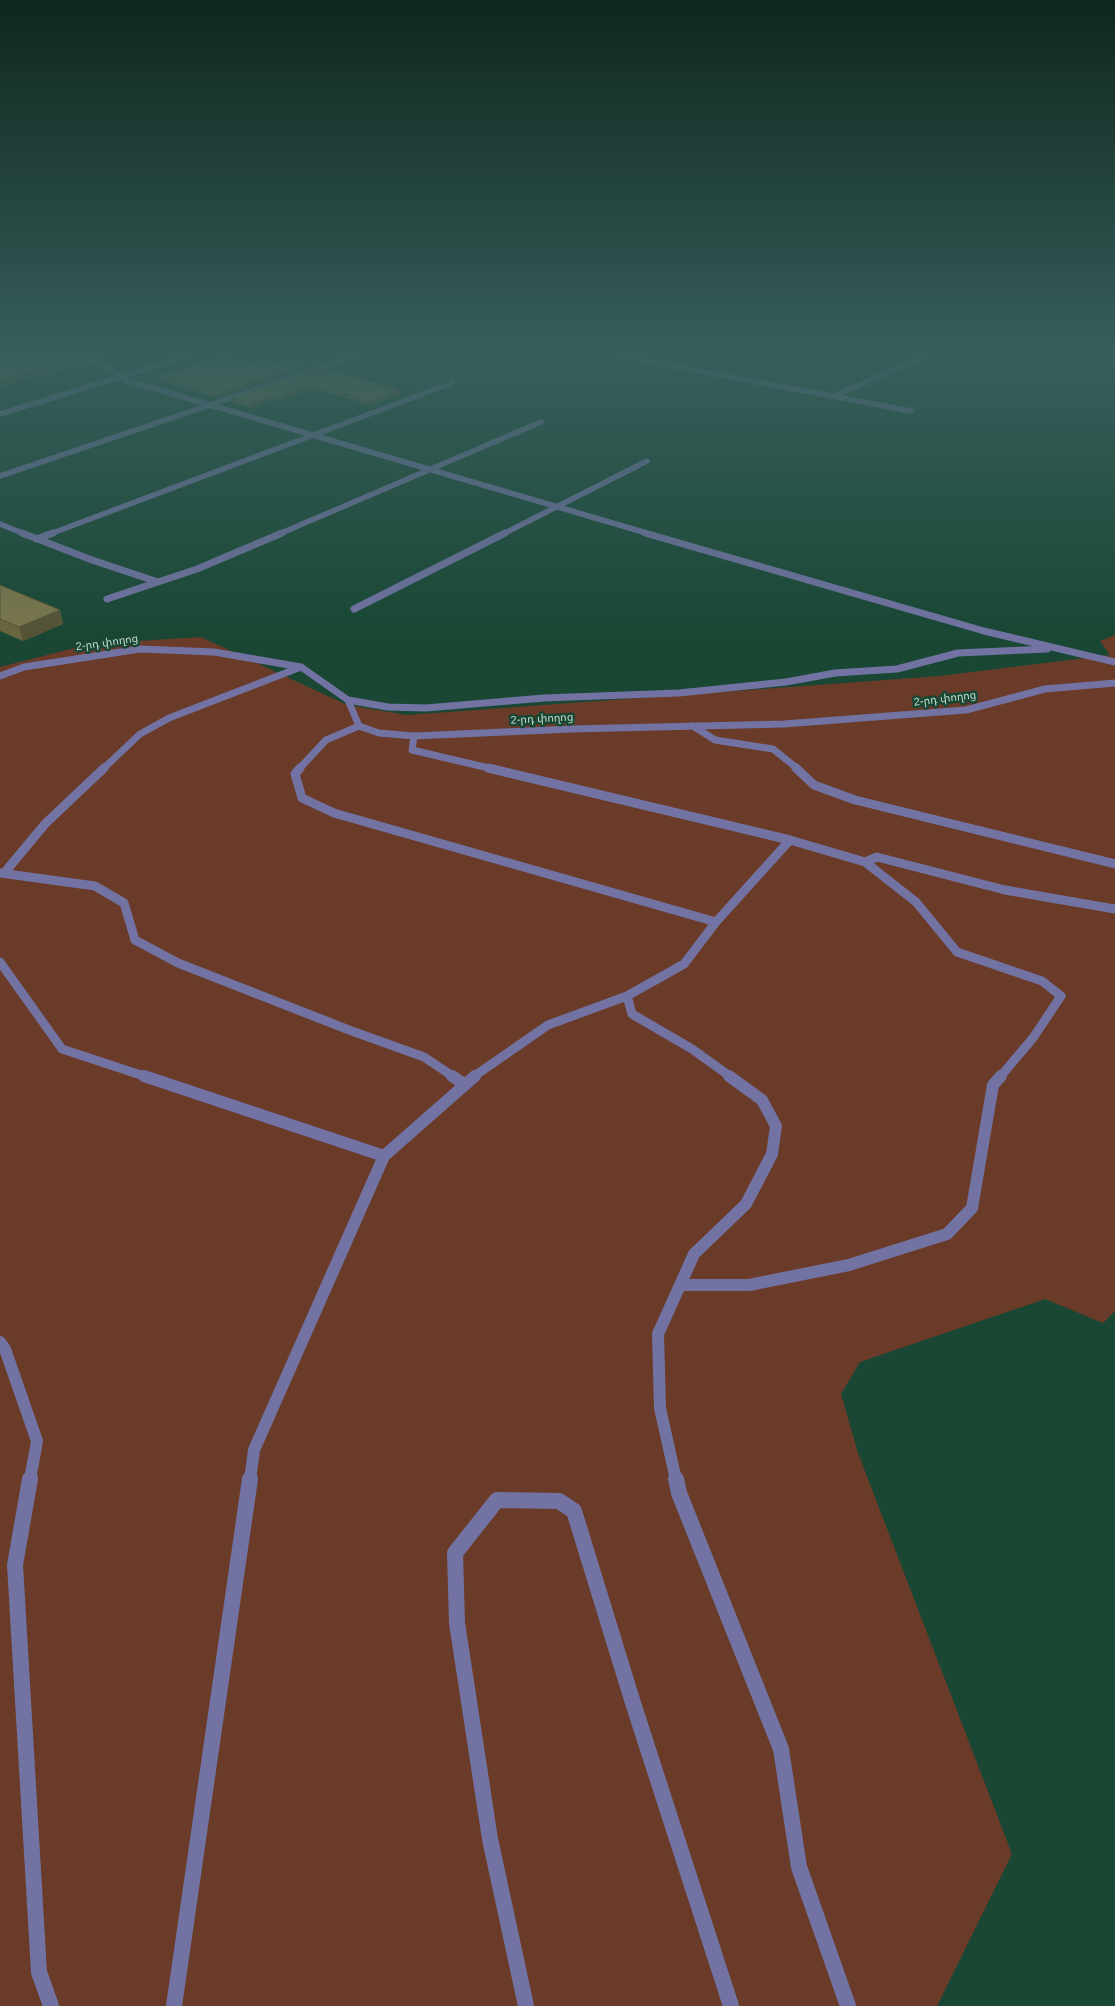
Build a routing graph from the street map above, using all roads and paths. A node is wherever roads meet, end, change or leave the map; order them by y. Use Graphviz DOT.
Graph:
graph roads {
  1 [pos="88,447"];
  2 [pos="285,447"];
  3 [pos="350,447"];
  4 [pos="483,447"];
  5 [pos="647,460"];
  6 [pos="428,470"];
  7 [pos="0,476"];
  8 [pos="558,507"];
  9 [pos="2,526"];
  10 [pos="36,539"];
  11 [pos="158,582"];
  12 [pos="107,599"];
  13 [pos="354,609"];
  14 [pos="1059,648"];
  15 [pos="1115,662"];
  16 [pos="301,667"];
  17 [pos="0,676"];
  18 [pos="1115,683"];
  19 [pos="348,700"];
  20 [pos="359,726"];
  21 [pos="693,726"];
  22 [pos="414,736"];
  23 [pos="790,840"];
  24 [pos="865,862"];
  25 [pos="1115,864"];
  26 [pos="2,873"];
  27 [pos="1115,909"];
  28 [pos="716,922"];
  29 [pos="0,962"];
  30 [pos="627,996"];
  31 [pos="464,1084"];
  32 [pos="384,1156"];
  33 [pos="681,1285"];
  34 [pos="0,1342"];
  35 [pos="51,2006"];
  36 [pos="174,2006"];
  37 [pos="526,2006"];
  38 [pos="731,2006"];
  39 [pos="848,2006"];
  1 -- 7 [label="street"];
  2 -- 10 [label="street"];
  3 -- 6 [label="street"];
  4 -- 6 [label="street"];
  5 -- 8 [label="street"];
  6 -- 8 [label="street"];
  6 -- 11 [label="street"];
  8 -- 13 [label="street"];
  8 -- 14 [label="street"];
  9 -- 10 [label="street"];
  10 -- 11 [label="street"];
  11 -- 12 [label="street"];
  14 -- 15 [label="street"];
  14 -- 19 [label="street"];
  16 -- 17 [label="street, 2-րդ փողոց"];
  16 -- 19 [label="street, 2-րդ փողոց"];
  16 -- 26 [label="street"];
  18 -- 21 [label="street, 2-րդ փողոց"];
  19 -- 20 [label="street"];
  20 -- 22 [label="street, 2-րդ փողոց"];
  20 -- 28 [label="street"];
  21 -- 22 [label="street, 2-րդ փողոց"];
  21 -- 25 [label="street"];
  22 -- 23 [label="street"];
  23 -- 24 [label="street"];
  23 -- 28 [label="street"];
  24 -- 27 [label="street"];
  24 -- 33 [label="street"];
  26 -- 31 [label="street"];
  28 -- 30 [label="street"];
  29 -- 32 [label="street"];
  30 -- 31 [label="street"];
  30 -- 33 [label="street"];
  31 -- 32 [label="street"];
  32 -- 36 [label="street"];
  33 -- 39 [label="street"];
  34 -- 35 [label="street"];
  37 -- 38 [label="street"];
}
